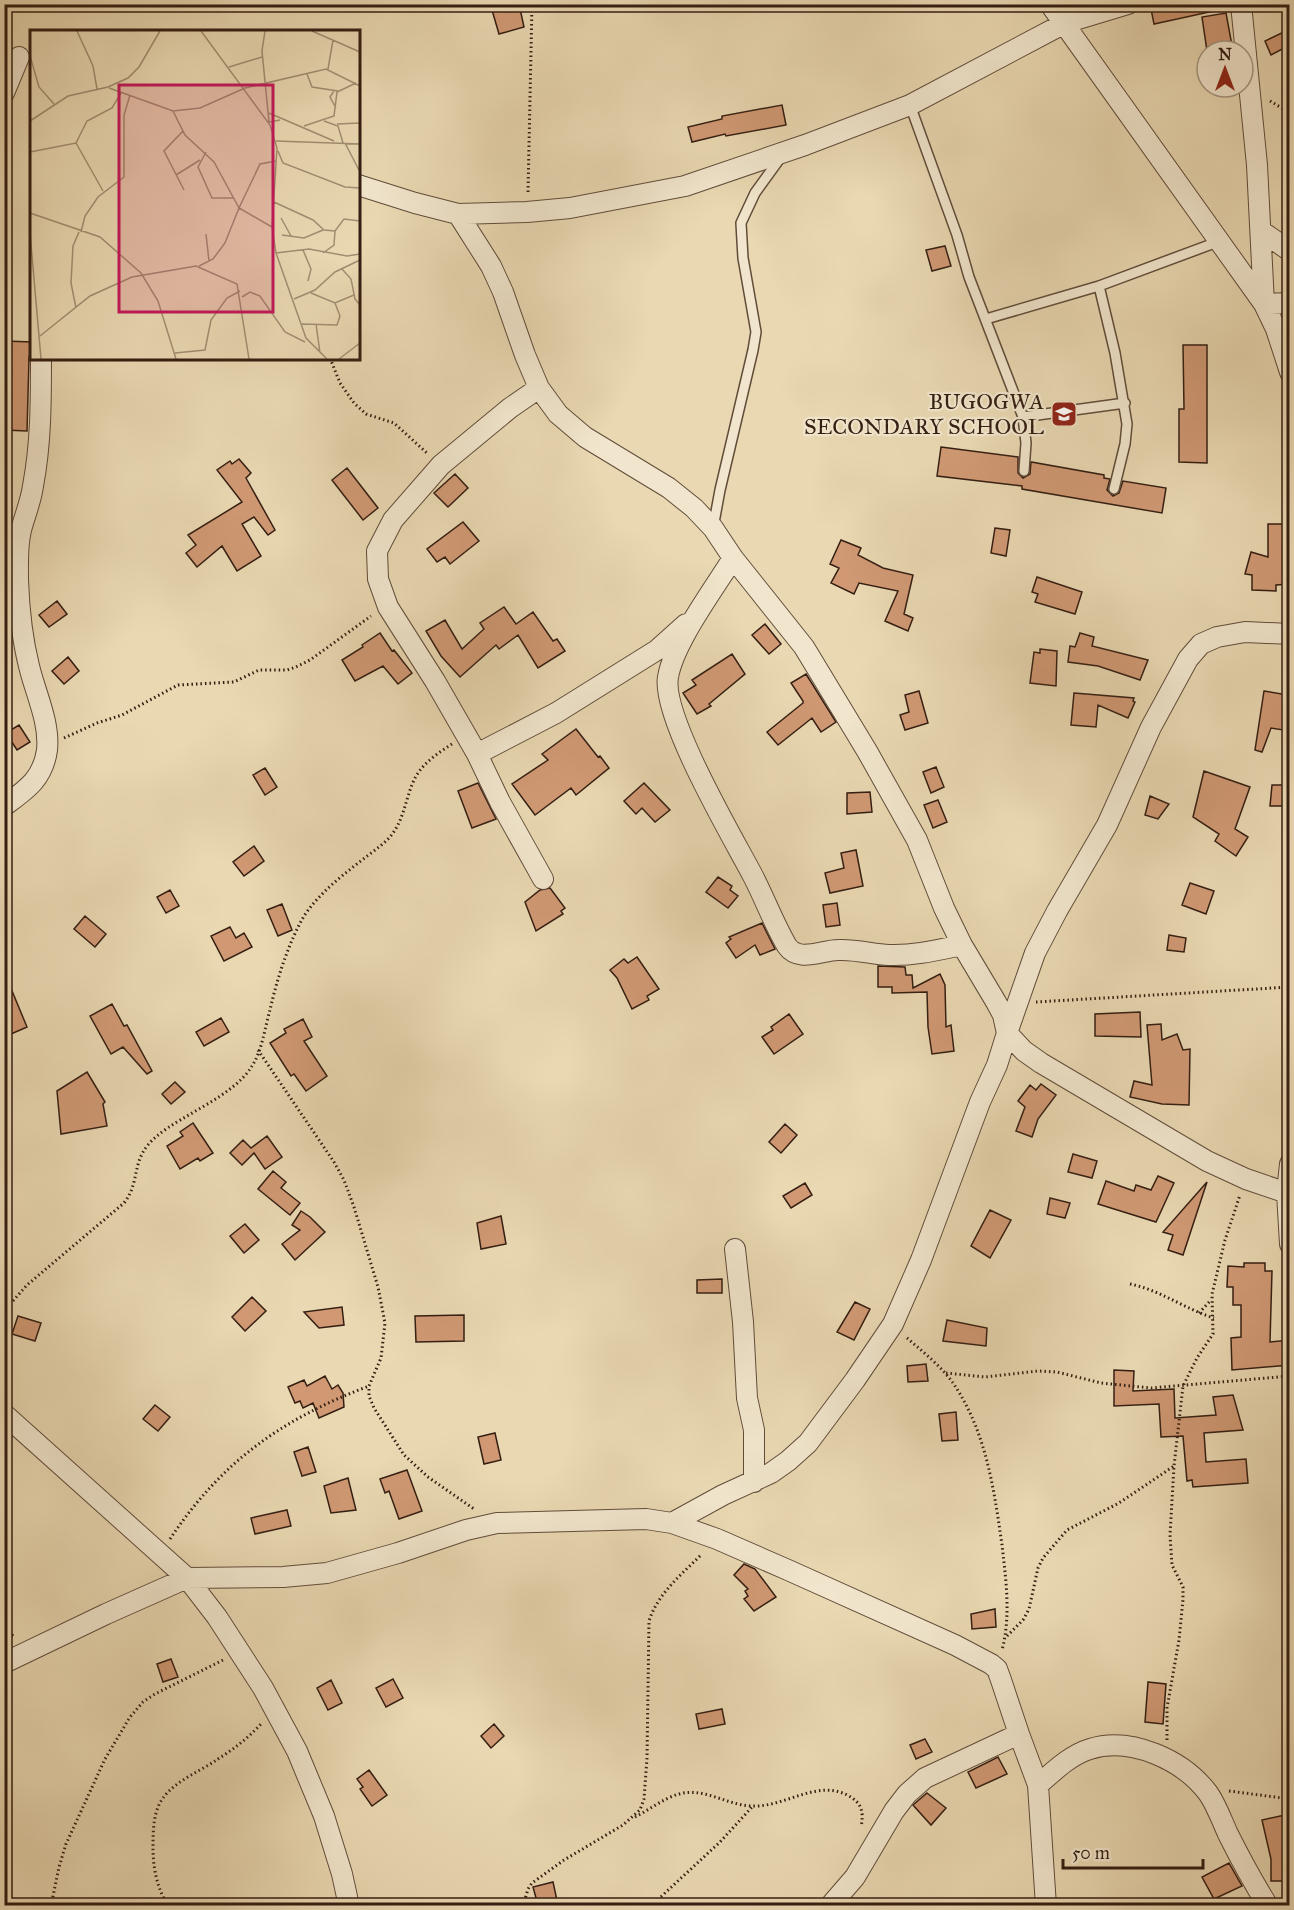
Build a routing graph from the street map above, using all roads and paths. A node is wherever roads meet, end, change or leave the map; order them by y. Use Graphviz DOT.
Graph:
graph roads {
  1 [pos="532,4"];
  2 [pos="1050,4"];
  3 [pos="1128,4"];
  4 [pos="1240,4"];
  5 [pos="1065,23"];
  6 [pos="18,56"];
  7 [pos="4,93"];
  8 [pos="910,105"];
  9 [pos="784,152"];
  10 [pos="360,186"];
  11 [pos="527,212"];
  12 [pos="458,214"];
  13 [pos="1261,231"];
  14 [pos="1220,240"];
  15 [pos="1290,251"];
  16 [pos="1099,286"];
  17 [pos="1290,303"];
  18 [pos="1264,304"];
  19 [pos="986,319"];
  20 [pos="41,360"];
  21 [pos="331,360"];
  22 [pos="1290,372"];
  23 [pos="539,388"];
  24 [pos="1125,403"];
  25 [pos="1023,417"];
  26 [pos="441,465"];
  27 [pos="1024,471"];
  28 [pos="1114,489"];
  29 [pos="713,528"];
  30 [pos="733,558"];
  31 [pos="388,607"];
  32 [pos="701,609"];
  33 [pos="1290,634"];
  34 [pos="466,735"];
  35 [pos="47,748"];
  36 [pos="477,754"];
  37 [pos="4,806"];
  38 [pos="543,879"];
  39 [pos="962,945"];
  40 [pos="1290,987"];
  41 [pos="1017,1004"];
  42 [pos="1007,1033"];
  43 [pos="258,1050"];
  44 [pos="1290,1164"];
  45 [pos="1246,1179"];
  46 [pos="1287,1193"];
  47 [pos="1290,1244"];
  48 [pos="735,1249"];
  49 [pos="1130,1284"];
  50 [pos="1212,1299"];
  51 [pos="4,1311"];
  52 [pos="1198,1313"];
  53 [pos="1214,1318"];
  54 [pos="893,1324"];
  55 [pos="944,1372"];
  56 [pos="1290,1376"];
  57 [pos="369,1386"];
  58 [pos="1183,1386"];
  59 [pos="4,1414"];
  60 [pos="1174,1466"];
  61 [pos="754,1482"];
  62 [pos="497,1523"];
  63 [pos="672,1523"];
  64 [pos="717,1539"];
  65 [pos="160,1553"];
  66 [pos="187,1578"];
  67 [pos="1005,1637"];
  68 [pos="239,1652"];
  69 [pos="4,1663"];
  70 [pos="997,1669"];
  71 [pos="274,1709"];
  72 [pos="1018,1734"];
  73 [pos="1175,1765"];
  74 [pos="1038,1785"];
  75 [pos="1221,1788"];
  76 [pos="1290,1799"];
  77 [pos="753,1806"];
  78 [pos="633,1818"];
  79 [pos="861,1830"];
  80 [pos="51,1905"];
  81 [pos="168,1905"];
  82 [pos="349,1905"];
  83 [pos="523,1905"];
  84 [pos="651,1905"];
  85 [pos="830,1905"];
  86 [pos="1046,1905"];
  87 [pos="1268,1905"];
  1 -- 11 [label="path"];
  2 -- 5 [label="street"];
  3 -- 5 [label="street"];
  4 -- 13 [label="street"];
  5 -- 8 [label="street"];
  5 -- 14 [label="street"];
  6 -- 7 [label="street"];
  8 -- 9 [label="street"];
  8 -- 19 [label="lane"];
  9 -- 11 [label="street"];
  9 -- 29 [label="lane"];
  10 -- 12 [label="street"];
  11 -- 12 [label="street"];
  12 -- 23 [label="street"];
  13 -- 15 [label="street"];
  13 -- 18 [label="street"];
  14 -- 16 [label="lane"];
  14 -- 18 [label="street"];
  16 -- 19 [label="lane"];
  16 -- 24 [label="lane"];
  17 -- 18 [label="street"];
  18 -- 22 [label="street"];
  19 -- 25 [label="lane"];
  20 -- 35 [label="street"];
  21 -- 26 [label="path"];
  23 -- 26 [label="street"];
  23 -- 29 [label="street"];
  24 -- 25 [label="lane"];
  24 -- 28 [label="lane"];
  25 -- 27 [label="lane"];
  26 -- 31 [label="street"];
  29 -- 30 [label="street"];
  30 -- 32 [label="street"];
  30 -- 39 [label="street"];
  31 -- 34 [label="street"];
  31 -- 35 [label="path"];
  32 -- 36 [label="street"];
  32 -- 39 [label="street"];
  33 -- 41 [label="street"];
  34 -- 36 [label="street"];
  34 -- 43 [label="path"];
  35 -- 37 [label="street"];
  36 -- 38 [label="street"];
  39 -- 42 [label="street"];
  40 -- 41 [label="path"];
  41 -- 42 [label="street"];
  42 -- 45 [label="street"];
  42 -- 54 [label="street"];
  43 -- 51 [label="path"];
  43 -- 57 [label="path"];
  44 -- 46 [label="street"];
  45 -- 46 [label="street"];
  45 -- 50 [label="path"];
  46 -- 47 [label="street"];
  48 -- 61 [label="street"];
  49 -- 52 [label="path"];
  50 -- 52 [label="path"];
  50 -- 53 [label="path"];
  52 -- 53 [label="path"];
  53 -- 58 [label="path"];
  54 -- 55 [label="path"];
  54 -- 61 [label="street"];
  55 -- 58 [label="path"];
  55 -- 67 [label="path"];
  56 -- 58 [label="path"];
  57 -- 62 [label="path"];
  57 -- 65 [label="path"];
  58 -- 60 [label="path"];
  59 -- 65 [label="street"];
  60 -- 67 [label="path"];
  60 -- 73 [label="path"];
  61 -- 63 [label="street"];
  62 -- 63 [label="street"];
  62 -- 66 [label="street"];
  63 -- 64 [label="street"];
  64 -- 70 [label="street"];
  64 -- 78 [label="path"];
  65 -- 66 [label="street"];
  66 -- 68 [label="street"];
  66 -- 69 [label="street"];
  67 -- 70 [label="path"];
  68 -- 71 [label="street"];
  68 -- 80 [label="path"];
  70 -- 72 [label="street"];
  71 -- 81 [label="path"];
  71 -- 82 [label="street"];
  72 -- 74 [label="street"];
  72 -- 85 [label="street"];
  73 -- 74 [label="street"];
  73 -- 87 [label="street"];
  74 -- 86 [label="street"];
  75 -- 76 [label="path"];
  77 -- 78 [label="path"];
  77 -- 79 [label="path"];
  77 -- 84 [label="path"];
  78 -- 83 [label="path"];
}
